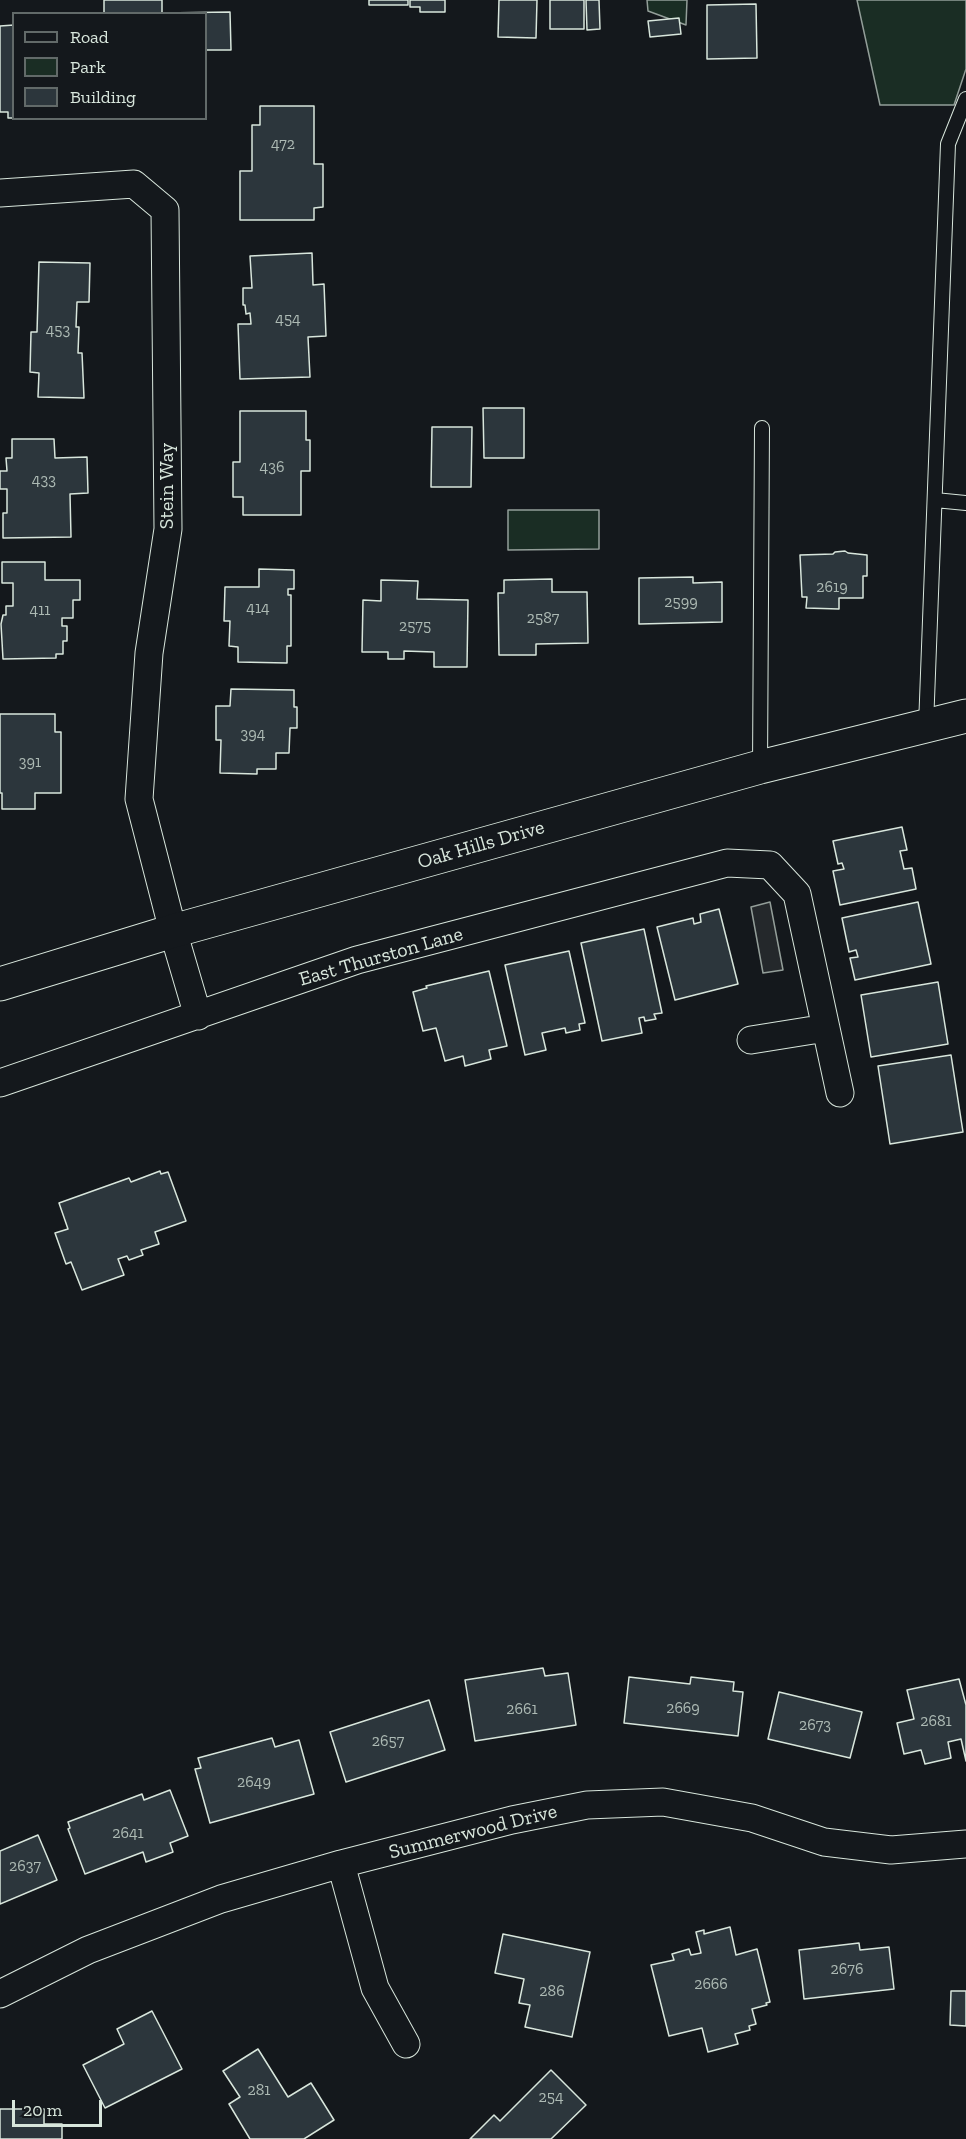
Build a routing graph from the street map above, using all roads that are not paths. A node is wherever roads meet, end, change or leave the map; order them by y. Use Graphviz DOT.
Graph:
graph roads {
  1 [pos="966,99"];
  2 [pos="0,193"];
  3 [pos="762,428"];
  4 [pos="934,500"];
  5 [pos="966,503"];
  6 [pos="966,716"];
  7 [pos="926,726"];
  8 [pos="760,767"];
  9 [pos="173,931"];
  10 [pos="0,984"];
  11 [pos="198,1016"];
  12 [pos="826,1028"];
  13 [pos="751,1040"];
  14 [pos="0,1083"];
  15 [pos="840,1093"];
  16 [pos="966,1844"];
  17 [pos="342,1864"];
  18 [pos="0,1994"];
  19 [pos="406,2044"];
  1 -- 4 [label="lane"];
  2 -- 9 [label="street, Stein Way"];
  3 -- 8 [label="lane"];
  4 -- 5 [label="lane"];
  4 -- 7 [label="lane"];
  6 -- 7 [label="main road, Oak Hills Drive"];
  7 -- 8 [label="main road, Oak Hills Drive"];
  8 -- 9 [label="main road, Oak Hills Drive"];
  9 -- 10 [label="main road, Oak Hills Drive"];
  9 -- 11 [label="street, Stein Way"];
  11 -- 12 [label="street, East Thurston Lane"];
  11 -- 14 [label="street, East Thurston Lane"];
  12 -- 13 [label="street"];
  12 -- 15 [label="street"];
  16 -- 17 [label="street, Summerwood Drive"];
  17 -- 18 [label="street, Summerwood Drive"];
  17 -- 19 [label="street"];
}
